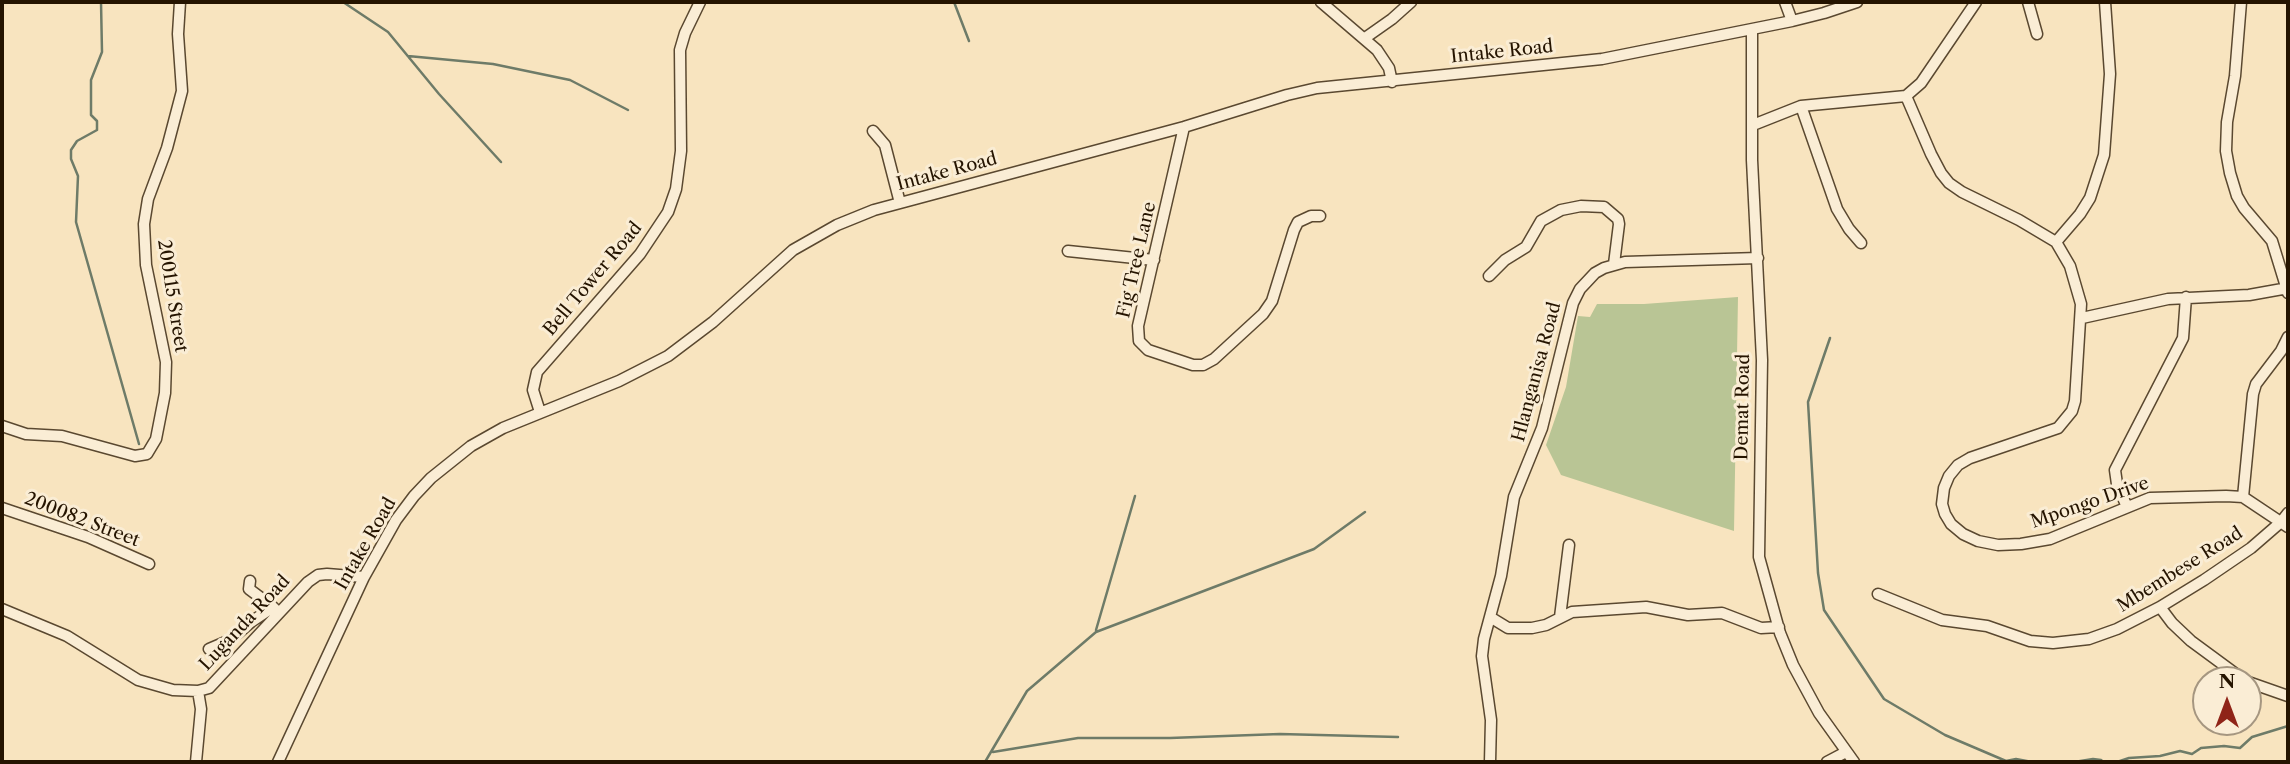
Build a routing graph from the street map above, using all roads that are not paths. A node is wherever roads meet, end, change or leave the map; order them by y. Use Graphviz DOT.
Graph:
graph roads {
  1 [pos="180,2"];
  2 [pos="700,2"];
  3 [pos="1321,2"];
  4 [pos="1411,2"];
  5 [pos="1785,2"];
  6 [pos="1857,2"];
  7 [pos="1976,2"];
  8 [pos="2028,2"];
  9 [pos="2105,2"];
  10 [pos="2241,2"];
  11 [pos="1792,21"];
  12 [pos="1752,29"];
  13 [pos="2037,34"];
  14 [pos="1365,38"];
  15 [pos="1392,82"];
  16 [pos="1906,96"];
  17 [pos="1801,106"];
  18 [pos="1753,125"];
  19 [pos="1184,127"];
  20 [pos="873,131"];
  21 [pos="900,203"];
  22 [pos="1320,216"];
  23 [pos="2056,242"];
  24 [pos="1861,243"];
  25 [pos="1068,250"];
  26 [pos="1758,258"];
  27 [pos="1154,260"];
  28 [pos="1614,264"];
  29 [pos="1489,276"];
  30 [pos="2288,290"];
  31 [pos="2186,297"];
  32 [pos="2082,318"];
  33 [pos="2288,337"];
  34 [pos="540,412"];
  35 [pos="2,426"];
  36 [pos="2243,497"];
  37 [pos="2127,507"];
  38 [pos="2,508"];
  39 [pos="2286,521"];
  40 [pos="1569,545"];
  41 [pos="149,564"];
  42 [pos="364,577"];
  43 [pos="250,581"];
  44 [pos="1878,594"];
  45 [pos="2160,607"];
  46 [pos="2,609"];
  47 [pos="276,610"];
  48 [pos="1490,617"];
  49 [pos="1560,617"];
  50 [pos="1779,627"];
  51 [pos="209,649"];
  52 [pos="2226,666"];
  53 [pos="2262,687"];
  54 [pos="198,691"];
  55 [pos="2288,696"];
  56 [pos="1846,752"];
  57 [pos="197,762"];
  58 [pos="278,762"];
  59 [pos="1490,762"];
  60 [pos="1827,762"];
  61 [pos="1854,762"];
  1 -- 35 [label="street, 200115 Street"];
  2 -- 34 [label="street, Bell Tower Road"];
  3 -- 14 [label="street"];
  4 -- 14 [label="street"];
  5 -- 11 [label="street"];
  6 -- 11 [label="street, Intake Road"];
  7 -- 16 [label="street"];
  8 -- 13 [label="street"];
  9 -- 23 [label="street"];
  10 -- 30 [label="street"];
  11 -- 12 [label="street, Intake Road"];
  12 -- 15 [label="street, Intake Road"];
  12 -- 18 [label="street, Demat Road"];
  14 -- 15 [label="street"];
  15 -- 19 [label="street, Intake Road"];
  16 -- 17 [label="street"];
  16 -- 23 [label="street"];
  17 -- 18 [label="street"];
  17 -- 24 [label="street"];
  18 -- 26 [label="street, Demat Road"];
  19 -- 21 [label="street, Intake Road"];
  19 -- 27 [label="street, Fig Tree Lane"];
  20 -- 21 [label="street"];
  21 -- 34 [label="street, Intake Road"];
  22 -- 27 [label="street, Fig Tree Lane"];
  23 -- 32 [label="street, Mpongo Drive"];
  25 -- 27 [label="street"];
  26 -- 28 [label="street, Hlanganisa Road"];
  26 -- 50 [label="street, Demat Road"];
  28 -- 29 [label="street"];
  28 -- 48 [label="street, Hlanganisa Road"];
  30 -- 31 [label="street"];
  31 -- 32 [label="street"];
  31 -- 37 [label="street"];
  32 -- 37 [label="street, Mpongo Drive"];
  33 -- 36 [label="street"];
  34 -- 42 [label="street, Intake Road"];
  36 -- 37 [label="street, Mpongo Drive"];
  36 -- 39 [label="street"];
  38 -- 41 [label="street, 200082 Street"];
  39 -- 45 [label="street, Mbembese Road"];
  40 -- 49 [label="street"];
  42 -- 47 [label="street, Luganda Road"];
  42 -- 58 [label="street, Intake Road"];
  43 -- 47 [label="street"];
  44 -- 45 [label="street, Mbembese Road"];
  45 -- 52 [label="street"];
  46 -- 54 [label="street, Luganda Road"];
  47 -- 51 [label="street"];
  47 -- 54 [label="street, Luganda Road"];
  48 -- 49 [label="street"];
  48 -- 59 [label="street, Hlanganisa Road"];
  49 -- 50 [label="street"];
  50 -- 56 [label="street, Demat Road"];
  53 -- 55 [label="street"];
  54 -- 57 [label="street"];
  56 -- 60 [label="street"];
  56 -- 61 [label="street, Demat Road"];
}
